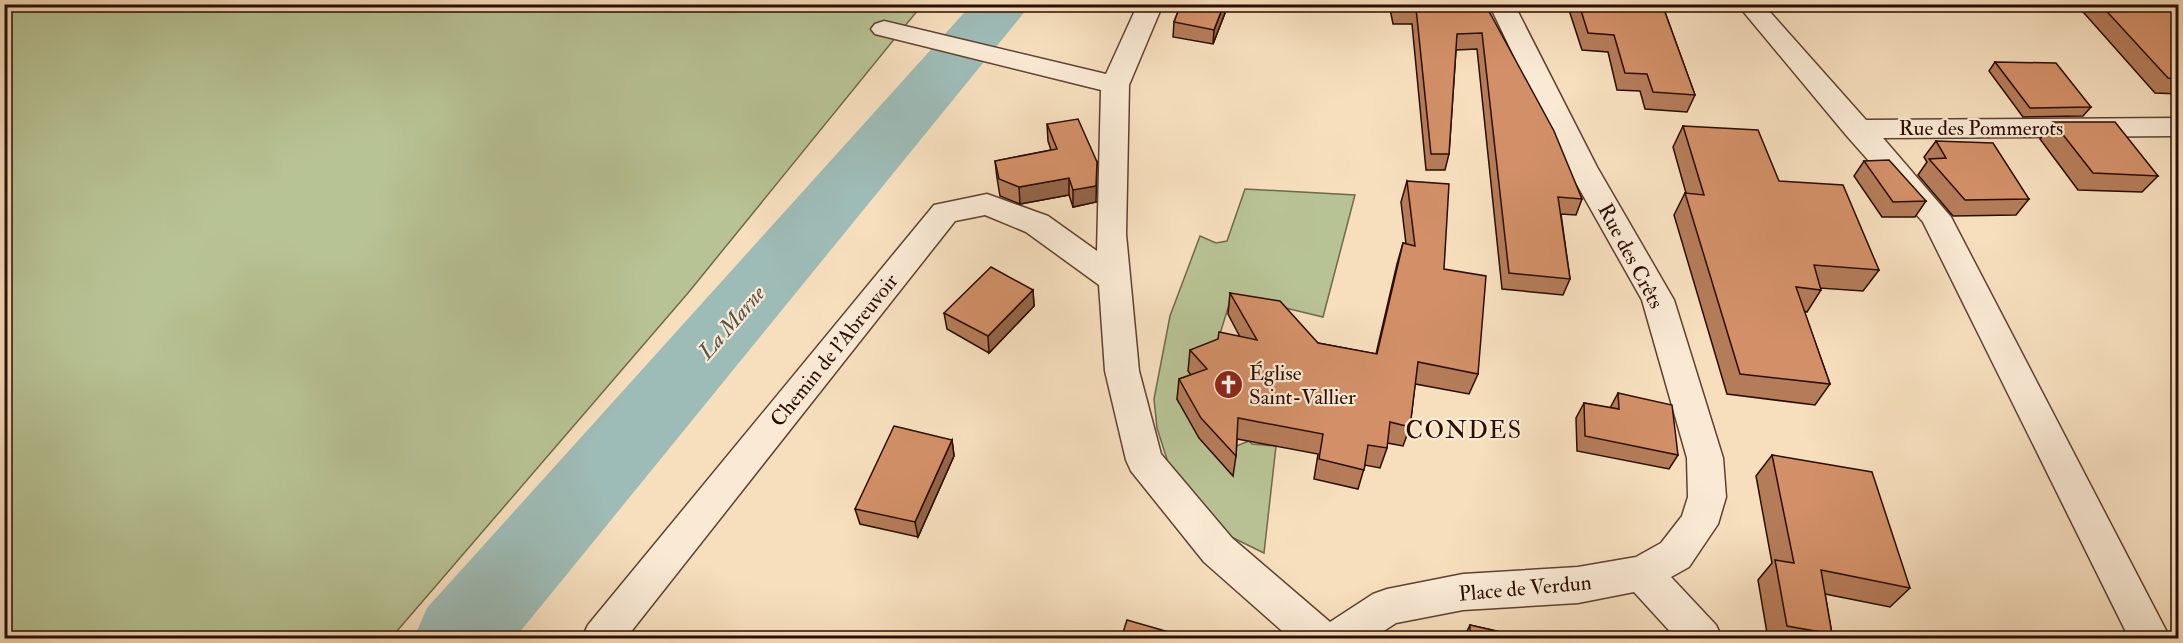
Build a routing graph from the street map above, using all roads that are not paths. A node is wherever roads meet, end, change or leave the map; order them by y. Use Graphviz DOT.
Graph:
graph roads {
  1 [pos="1151,4"];
  2 [pos="1501,4"];
  3 [pos="1749,4"];
  4 [pos="884,29"];
  5 [pos="1115,85"];
  6 [pos="2178,127"];
  7 [pos="1856,129"];
  8 [pos="1115,280"];
  9 [pos="1699,524"];
  10 [pos="1642,573"];
  11 [pos="602,639"];
  12 [pos="1319,639"];
  13 [pos="1340,639"];
  14 [pos="1702,639"];
  15 [pos="2150,639"];
  1 -- 5 [label="street"];
  2 -- 9 [label="street, Rue des Crêts"];
  3 -- 7 [label="street"];
  4 -- 5 [label="street"];
  5 -- 8 [label="street"];
  6 -- 7 [label="street, Rue des Pommerots"];
  7 -- 15 [label="street"];
  8 -- 11 [label="street, Chemin de l'Abreuvoir"];
  8 -- 12 [label="street"];
  9 -- 10 [label="street, Place de Verdun"];
  10 -- 13 [label="street, Place de Verdun"];
  10 -- 14 [label="street"];
}
